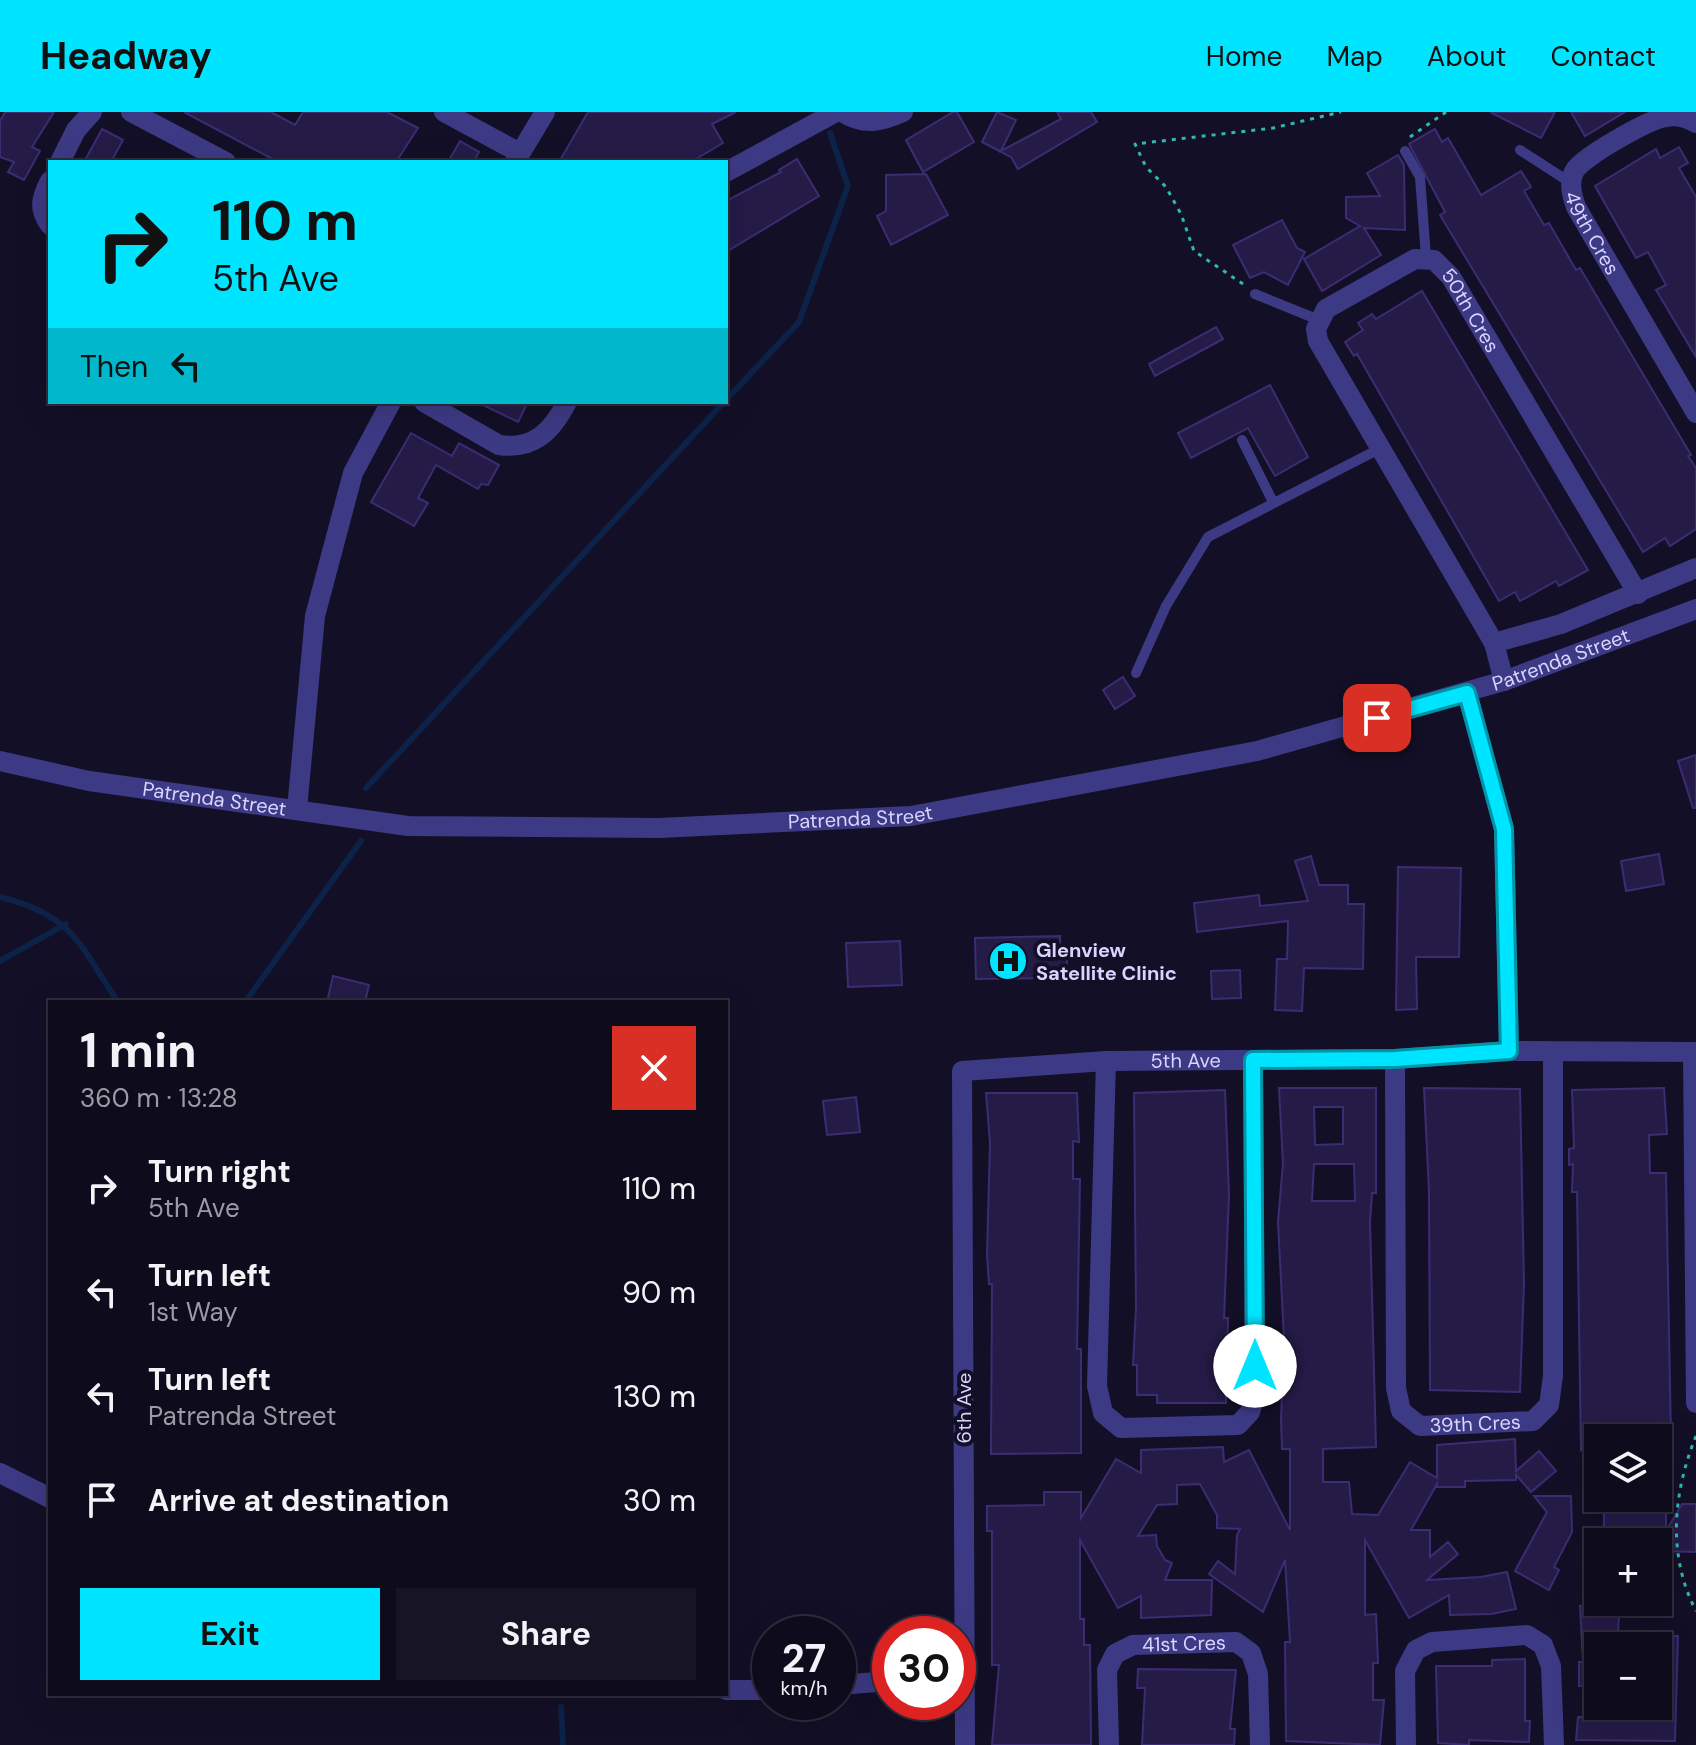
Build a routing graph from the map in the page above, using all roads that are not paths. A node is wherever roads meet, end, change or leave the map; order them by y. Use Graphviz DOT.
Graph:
graph roads {
  1 [pos="92,112"];
  2 [pos="131,112"];
  3 [pos="444,112"];
  4 [pos="545,112"];
  5 [pos="836,112"];
  6 [pos="842,112"];
  7 [pos="903,112"];
  8 [pos="1683,117"];
  9 [pos="1520,150"];
  10 [pos="1405,151"];
  11 [pos="518,158"];
  12 [pos="61,160"];
  13 [pos="222,160"];
  14 [pos="728,171"];
  15 [pos="1571,183"];
  16 [pos="48,185"];
  17 [pos="48,222"];
  18 [pos="1426,257"];
  19 [pos="1255,294"];
  20 [pos="1319,320"];
  21 [pos="384,404"];
  22 [pos="427,404"];
  23 [pos="566,404"];
  24 [pos="1696,413"];
  25 [pos="1242,440"];
  26 [pos="1379,449"];
  27 [pos="1273,502"];
  28 [pos="1696,568"];
  29 [pos="1638,594"];
  30 [pos="1696,609"];
  31 [pos="1494,643"];
  32 [pos="1136,673"];
  33 [pos="1504,681"];
  34 [pos="1467,693"];
  35 [pos="0,761"];
  36 [pos="297,809"];
  37 [pos="1509,1051"];
  38 [pos="1694,1052"];
  39 [pos="1553,1053"];
  40 [pos="1395,1059"];
  41 [pos="1253,1060"];
  42 [pos="1106,1061"];
  43 [pos="962,1071"];
  44 [pos="1696,1403"];
  45 [pos="0,1473"];
  46 [pos="48,1497"];
  47 [pos="962,1616"];
  48 [pos="728,1690"];
  49 [pos="752,1690"];
  50 [pos="964,1720"];
  51 [pos="965,1745"];
  52 [pos="1109,1745"];
  53 [pos="1260,1745"];
  54 [pos="1406,1745"];
  55 [pos="1554,1745"];
  1 -- 12 [label="street"];
  2 -- 13 [label="street"];
  3 -- 11 [label="street"];
  4 -- 11 [label="street"];
  5 -- 14 [label="street"];
  6 -- 7 [label="street"];
  8 -- 15 [label="street, 49th Cres"];
  9 -- 15 [label="lane"];
  10 -- 18 [label="lane"];
  15 -- 24 [label="street, 49th Cres"];
  16 -- 17 [label="street"];
  18 -- 20 [label="street, 50th Cres"];
  18 -- 29 [label="street, 50th Cres"];
  19 -- 20 [label="lane"];
  20 -- 26 [label="street"];
  21 -- 36 [label="street"];
  22 -- 23 [label="street"];
  25 -- 27 [label="lane"];
  26 -- 27 [label="lane"];
  26 -- 31 [label="street"];
  27 -- 32 [label="lane"];
  28 -- 29 [label="street"];
  29 -- 31 [label="street"];
  30 -- 33 [label="street, Patrenda Street"];
  31 -- 33 [label="street"];
  33 -- 34 [label="street, Patrenda Street"];
  34 -- 36 [label="street, Patrenda Street"];
  34 -- 37 [label="street"];
  35 -- 36 [label="street, Patrenda Street"];
  37 -- 39 [label="street, 5th Ave"];
  37 -- 40 [label="street, 5th Ave"];
  38 -- 39 [label="street, 5th Ave"];
  38 -- 44 [label="street"];
  39 -- 40 [label="street, 39th Cres"];
  40 -- 41 [label="street, 5th Ave"];
  41 -- 42 [label="street, 5th Ave"];
  41 -- 42 [label="street"];
  42 -- 43 [label="street, 5th Ave"];
  43 -- 47 [label="street, 6th Ave"];
  45 -- 46 [label="street"];
  48 -- 49 [label="street"];
  50 -- 51 [label="street, 6th Ave"];
  52 -- 53 [label="street, 41st Cres"];
  54 -- 55 [label="street"];
}
